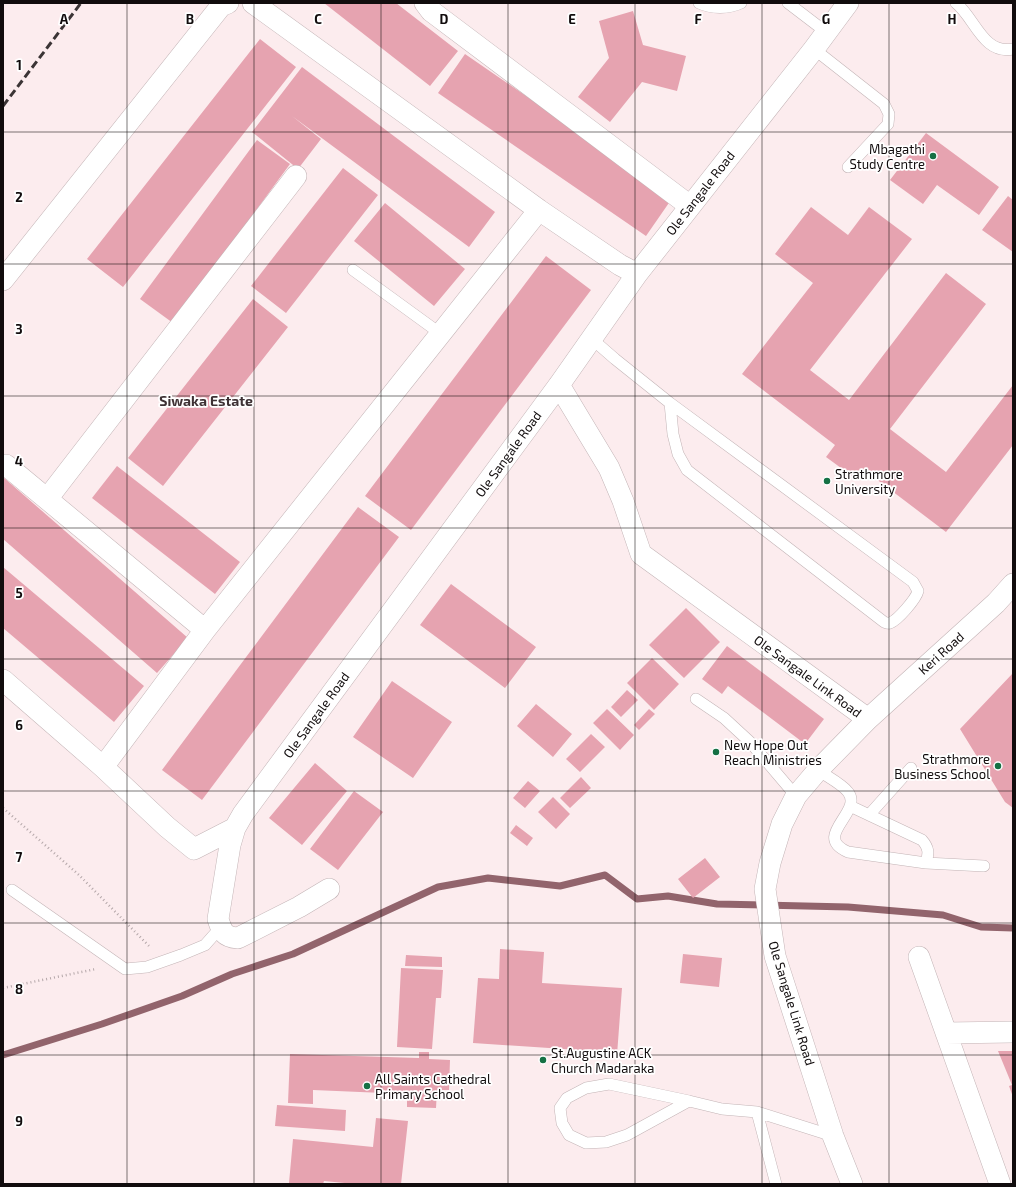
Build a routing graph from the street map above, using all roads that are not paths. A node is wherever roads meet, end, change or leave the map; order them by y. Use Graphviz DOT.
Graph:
graph roads {
  1 [pos="228,3"];
  2 [pos="253,3"];
  3 [pos="425,3"];
  4 [pos="699,3"];
  5 [pos="742,3"];
  6 [pos="788,3"];
  7 [pos="848,3"];
  8 [pos="956,3"];
  9 [pos="826,32"];
  10 [pos="1013,49"];
  11 [pos="814,50"];
  12 [pos="848,167"];
  13 [pos="296,176"];
  14 [pos="690,206"];
  15 [pos="539,210"];
  16 [pos="353,270"];
  17 [pos="637,274"];
  18 [pos="3,280"];
  19 [pos="441,334"];
  20 [pos="592,339"];
  21 [pos="559,385"];
  22 [pos="670,403"];
  23 [pos="6,465"];
  24 [pos="47,499"];
  25 [pos="1013,584"];
  26 [pos="205,630"];
  27 [pos="3,680"];
  28 [pos="696,700"];
  29 [pos="868,720"];
  30 [pos="103,767"];
  31 [pos="911,768"];
  32 [pos="818,770"];
  33 [pos="796,796"];
  34 [pos="850,806"];
  35 [pos="869,815"];
  36 [pos="235,828"];
  37 [pos="926,863"];
  38 [pos="984,866"];
  39 [pos="329,889"];
  40 [pos="12,890"];
  41 [pos="220,928"];
  42 [pos="919,957"];
  43 [pos="1013,1032"];
  44 [pos="946,1033"];
  45 [pos="689,1101"];
  46 [pos="757,1112"];
  47 [pos="833,1136"];
  48 [pos="776,1184"];
  49 [pos="852,1184"];
  50 [pos="1000,1184"];
  1 -- 18 [label="street"];
  2 -- 15 [label="street"];
  3 -- 14 [label="street"];
  4 -- 5 [label="lane"];
  6 -- 9 [label="lane"];
  7 -- 9 [label="street, Ole Sangale Road"];
  8 -- 10 [label="lane"];
  9 -- 11 [label="street, Ole Sangale Road"];
  11 -- 12 [label="lane"];
  11 -- 14 [label="street, Ole Sangale Road"];
  13 -- 24 [label="street"];
  14 -- 17 [label="street, Ole Sangale Road"];
  15 -- 17 [label="street"];
  15 -- 19 [label="street"];
  16 -- 19 [label="lane"];
  17 -- 20 [label="street, Ole Sangale Road"];
  19 -- 26 [label="street"];
  20 -- 21 [label="street, Ole Sangale Road"];
  20 -- 22 [label="lane"];
  21 -- 29 [label="street, Ole Sangale Link Road"];
  21 -- 36 [label="street, Ole Sangale Road"];
  22 -- 22 [label="lane"];
  23 -- 24 [label="street"];
  24 -- 26 [label="street"];
  25 -- 29 [label="street, Keri Road"];
  26 -- 30 [label="street"];
  27 -- 30 [label="street"];
  28 -- 33 [label="lane"];
  29 -- 32 [label="street, Ole Sangale Link Road"];
  30 -- 36 [label="street"];
  31 -- 35 [label="lane"];
  32 -- 33 [label="street, Ole Sangale Link Road"];
  32 -- 34 [label="lane"];
  33 -- 47 [label="street, Ole Sangale Link Road"];
  34 -- 35 [label="lane"];
  34 -- 37 [label="lane"];
  35 -- 37 [label="lane"];
  36 -- 41 [label="street, Ole Sangale Road"];
  37 -- 38 [label="lane"];
  39 -- 41 [label="street"];
  40 -- 41 [label="lane"];
  42 -- 44 [label="street"];
  43 -- 44 [label="street"];
  44 -- 50 [label="street"];
  45 -- 45 [label="lane"];
  45 -- 46 [label="lane"];
  46 -- 47 [label="lane"];
  46 -- 48 [label="lane"];
  47 -- 49 [label="street, Ole Sangale Link Road"];
}
